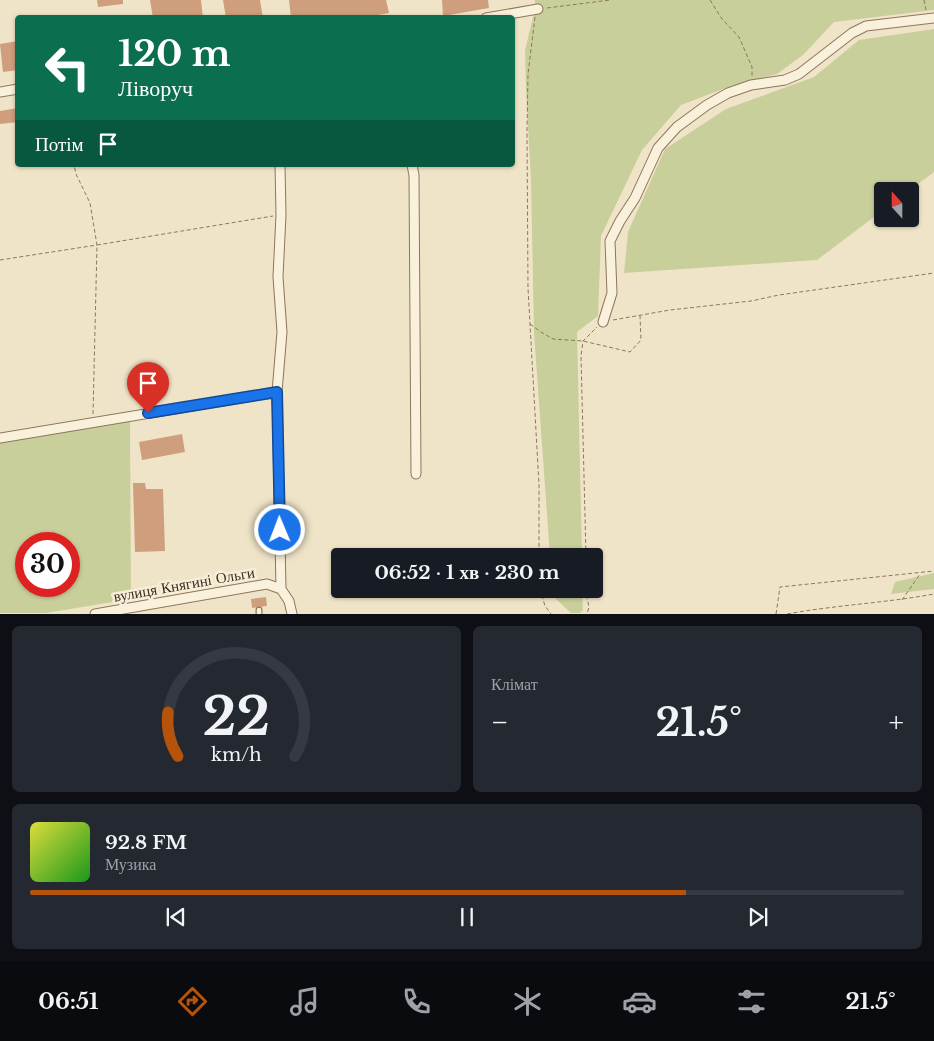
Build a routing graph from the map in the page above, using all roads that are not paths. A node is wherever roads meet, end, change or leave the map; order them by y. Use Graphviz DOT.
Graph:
graph roads {
  1 [pos="538,9"];
  2 [pos="503,15"];
  3 [pos="931,18"];
  4 [pos="15,90"];
  5 [pos="0,92"];
  6 [pos="280,167"];
  7 [pos="412,167"];
  8 [pos="603,322"];
  9 [pos="277,392"];
  10 [pos="0,438"];
  11 [pos="416,474"];
  12 [pos="281,589"];
  13 [pos="94,614"];
  14 [pos="292,614"];
  1 -- 2 [label="street"];
  3 -- 8 [label="street"];
  4 -- 5 [label="street"];
  6 -- 9 [label="street"];
  7 -- 11 [label="street"];
  9 -- 10 [label="street"];
  9 -- 12 [label="street"];
  12 -- 13 [label="street, вулиця Княгині Ольги"];
  12 -- 14 [label="street"];
}
